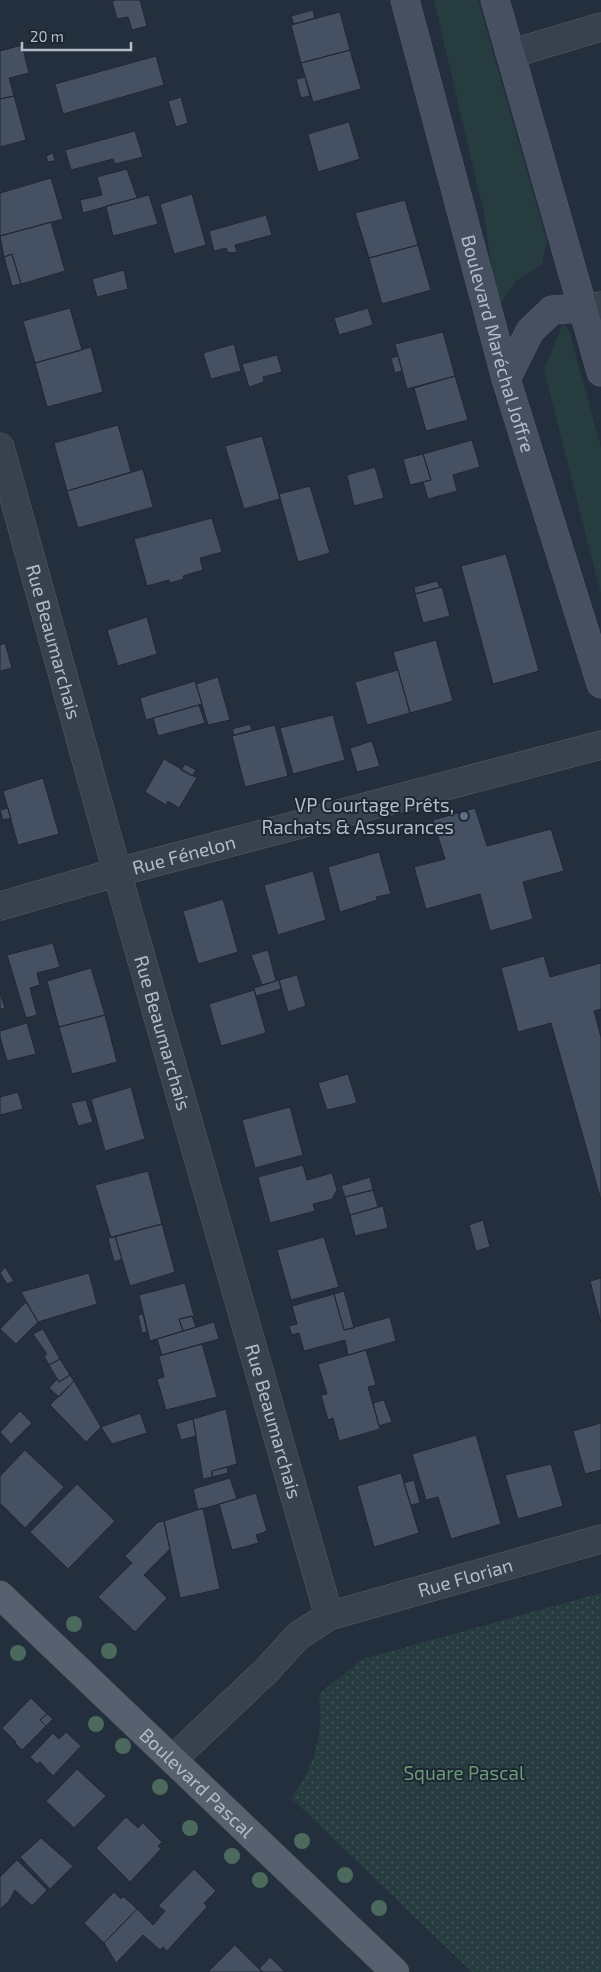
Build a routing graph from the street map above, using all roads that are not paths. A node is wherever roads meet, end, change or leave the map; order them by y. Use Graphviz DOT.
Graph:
graph roads {
  1 [pos="405,0"];
  2 [pos="495,0"];
  3 [pos="601,27"];
  4 [pos="510,54"];
  5 [pos="592,307"];
  6 [pos="601,372"];
  7 [pos="506,379"];
  8 [pos="0,447"];
  9 [pos="601,684"];
  10 [pos="601,745"];
  11 [pos="118,872"];
  12 [pos="0,906"];
  13 [pos="601,1539"];
  14 [pos="0,1594"];
  15 [pos="329,1616"];
  16 [pos="173,1759"];
  17 [pos="395,1972"];
  1 -- 7 [label="main road, Boulevard Maréchal Joffre"];
  2 -- 4 [label="main road"];
  3 -- 4 [label="street"];
  4 -- 5 [label="main road"];
  5 -- 6 [label="main road"];
  5 -- 7 [label="main road"];
  7 -- 9 [label="main road, Boulevard Maréchal Joffre"];
  8 -- 11 [label="street, Rue Beaumarchais"];
  10 -- 11 [label="street, Rue Fénelon"];
  11 -- 12 [label="street, Rue Fénelon"];
  11 -- 15 [label="street, Rue Beaumarchais"];
  13 -- 15 [label="street, Rue Florian"];
  14 -- 16 [label="main road, Boulevard Pascal"];
  15 -- 16 [label="street, Rue Florian"];
  16 -- 17 [label="main road, Boulevard Pascal"];
}
